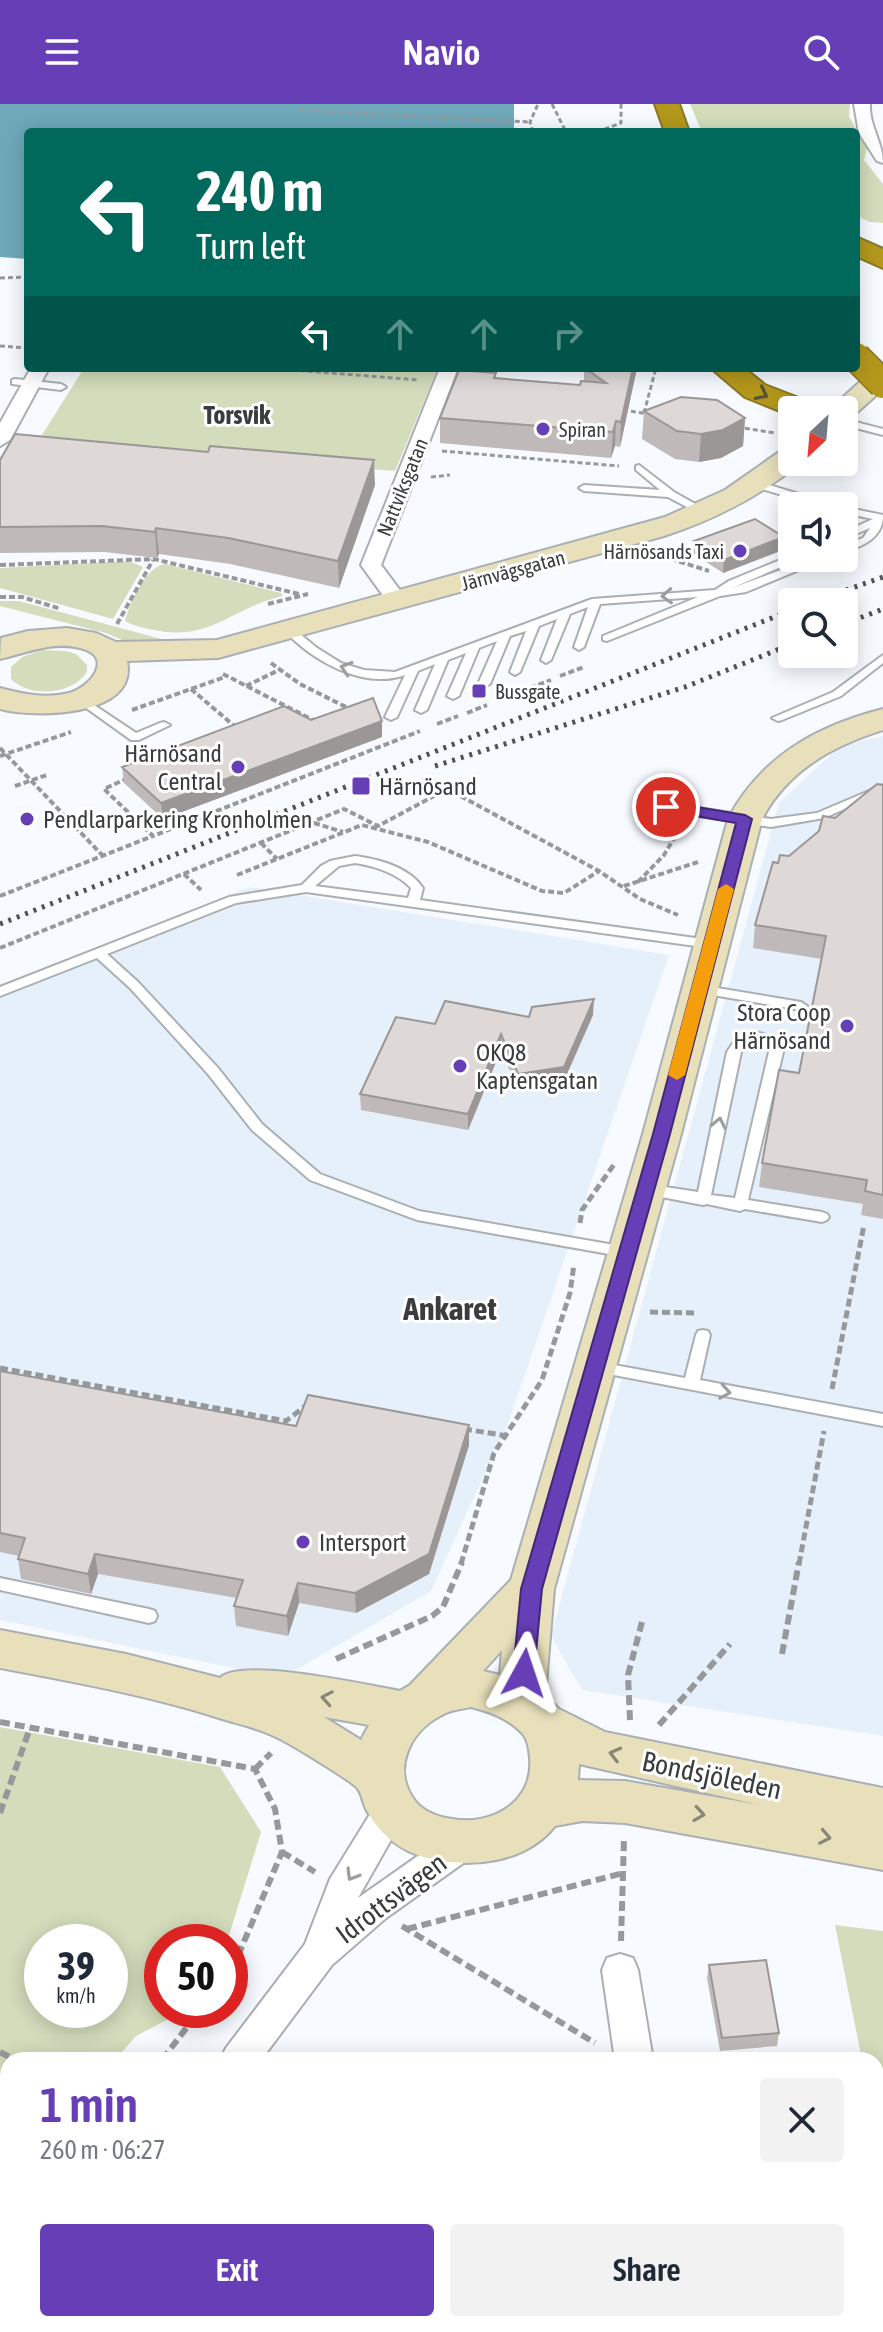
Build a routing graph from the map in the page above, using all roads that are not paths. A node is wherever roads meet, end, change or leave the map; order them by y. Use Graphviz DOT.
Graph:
graph roads {
  1 [pos="646,104"];
  2 [pos="667,104"];
  3 [pos="862,104"];
  4 [pos="655,128"];
  5 [pos="676,128"];
  6 [pos="883,158"];
  7 [pos="860,247"];
  8 [pos="883,260"];
  9 [pos="860,361"];
  10 [pos="731,372"];
  11 [pos="446,375"];
  12 [pos="883,375"];
  13 [pos="29,378"];
  14 [pos="883,384"];
  15 [pos="61,387"];
  16 [pos="858,397"];
  17 [pos="778,400"];
  18 [pos="7,417"];
  19 [pos="858,426"];
  20 [pos="883,432"];
  21 [pos="0,440"];
  22 [pos="778,453"];
  23 [pos="639,468"];
  24 [pos="756,484"];
  25 [pos="584,488"];
  26 [pos="782,492"];
  27 [pos="670,494"];
  28 [pos="706,513"];
  29 [pos="858,513"];
  30 [pos="883,518"];
  31 [pos="858,530"];
  32 [pos="858,544"];
  33 [pos="778,565"];
  34 [pos="788,572"];
  35 [pos="718,593"];
  36 [pos="397,601"];
  37 [pos="596,601"];
  38 [pos="565,613"];
  39 [pos="0,616"];
  40 [pos="534,624"];
  41 [pos="289,630"];
  42 [pos="64,636"];
  43 [pos="505,636"];
  44 [pos="607,638"];
  45 [pos="474,647"];
  46 [pos="579,647"];
  47 [pos="0,650"];
  48 [pos="111,653"];
  49 [pos="443,658"];
  50 [pos="883,658"];
  51 [pos="546,660"];
  52 [pos="413,670"];
  53 [pos="515,672"];
  54 [pos="484,684"];
  55 [pos="453,696"];
  56 [pos="0,698"];
  57 [pos="40,707"];
  58 [pos="421,710"];
  59 [pos="80,714"];
  60 [pos="391,717"];
  61 [pos="778,718"];
  62 [pos="0,719"];
  63 [pos="883,719"];
  64 [pos="164,725"];
  65 [pos="883,788"];
  66 [pos="666,807"];
  67 [pos="745,819"];
  68 [pos="306,888"];
  69 [pos="413,904"];
  70 [pos="695,942"];
  71 [pos="97,952"];
  72 [pos="698,989"];
  73 [pos="0,992"];
  74 [pos="801,1006"];
  75 [pos="645,1189"];
  76 [pos="703,1200"];
  77 [pos="740,1206"];
  78 [pos="822,1217"];
  79 [pos="627,1252"];
  80 [pos="703,1335"];
  81 [pos="594,1366"];
  82 [pos="691,1386"];
  83 [pos="883,1420"];
  84 [pos="0,1584"];
  85 [pos="531,1589"];
  86 [pos="149,1616"];
  87 [pos="0,1649"];
  88 [pos="190,1689"];
  89 [pos="416,1704"];
  90 [pos="534,1713"];
  91 [pos="385,1792"];
  92 [pos="540,1809"];
  93 [pos="883,1809"];
  94 [pos="464,1843"];
  95 [pos="883,1848"];
  96 [pos="319,1954"];
  97 [pos="620,1970"];
  98 [pos="245,2052"];
  99 [pos="621,2052"];
  1 -- 4 [label="highway"];
  2 -- 5 [label="highway"];
  3 -- 6 [label="street"];
  7 -- 8 [label="highway"];
  9 -- 14 [label="highway, bridge"];
  10 -- 17 [label="highway, one-way"];
  11 -- 36 [label="street, Nattviksgatan"];
  12 -- 16 [label="main road"];
  13 -- 15 [label="lane"];
  13 -- 18 [label="street"];
  18 -- 21 [label="street"];
  19 -- 20 [label="lane"];
  22 -- 24 [label="main road, Järnvägsgatan"];
  23 -- 27 [label="lane"];
  24 -- 26 [label="lane"];
  24 -- 28 [label="main road, Järnvägsgatan"];
  25 -- 27 [label="lane"];
  27 -- 28 [label="lane"];
  28 -- 36 [label="main road, Järnvägsgatan"];
  29 -- 30 [label="lane"];
  30 -- 31 [label="lane"];
  30 -- 32 [label="lane"];
  33 -- 35 [label="lane"];
  34 -- 35 [label="lane"];
  35 -- 37 [label="lane, one-way"];
  35 -- 44 [label="lane"];
  36 -- 41 [label="main road, Järnvägsgatan"];
  37 -- 38 [label="lane"];
  37 -- 46 [label="lane"];
  38 -- 40 [label="lane"];
  38 -- 51 [label="lane"];
  39 -- 42 [label="main road"];
  40 -- 43 [label="lane"];
  40 -- 53 [label="lane"];
  41 -- 48 [label="main road, Järnvägsgatan"];
  52 -- 41 [label="lane, one-way"];
  42 -- 47 [label="main road"];
  42 -- 48 [label="main road"];
  43 -- 45 [label="lane"];
  43 -- 54 [label="lane"];
  45 -- 49 [label="lane"];
  45 -- 55 [label="lane"];
  48 -- 59 [label="main road"];
  49 -- 52 [label="lane"];
  49 -- 58 [label="lane"];
  50 -- 61 [label="lane"];
  52 -- 60 [label="lane"];
  56 -- 57 [label="main road"];
  57 -- 59 [label="main road"];
  57 -- 62 [label="main road"];
  59 -- 64 [label="lane"];
  63 -- 67 [label="main road"];
  65 -- 67 [label="lane"];
  66 -- 67 [label="lane"];
  67 -- 70 [label="main road"];
  68 -- 69 [label="lane"];
  68 -- 69 [label="lane"];
  68 -- 71 [label="lane"];
  69 -- 70 [label="lane"];
  70 -- 72 [label="main road"];
  71 -- 73 [label="lane"];
  71 -- 79 [label="lane"];
  72 -- 74 [label="lane"];
  72 -- 75 [label="main road"];
  75 -- 76 [label="lane"];
  75 -- 79 [label="main road"];
  76 -- 77 [label="lane"];
  76 -- 77 [label="lane, one-way"];
  77 -- 78 [label="lane"];
  79 -- 81 [label="main road"];
  80 -- 82 [label="lane"];
  81 -- 82 [label="lane"];
  81 -- 85 [label="main road"];
  82 -- 83 [label="lane, one-way"];
  84 -- 86 [label="lane"];
  85 -- 89 [label="main road"];
  85 -- 90 [label="main road"];
  87 -- 88 [label="main road"];
  89 -- 88 [label="main road, one-way"];
  88 -- 91 [label="main road"];
  89 -- 90 [label="main road"];
  89 -- 91 [label="main road"];
  90 -- 92 [label="main road"];
  93 -- 90 [label="main road, Bondsjöleden, one-way"];
  91 -- 94 [label="main road"];
  91 -- 96 [label="street, Idrottsvägen, one-way"];
  92 -- 94 [label="main road"];
  92 -- 95 [label="main road, Bondsjöleden, one-way"];
  94 -- 96 [label="street, Idrottsvägen"];
  96 -- 98 [label="street, Idrottsvägen"];
  97 -- 99 [label="street"];
}
